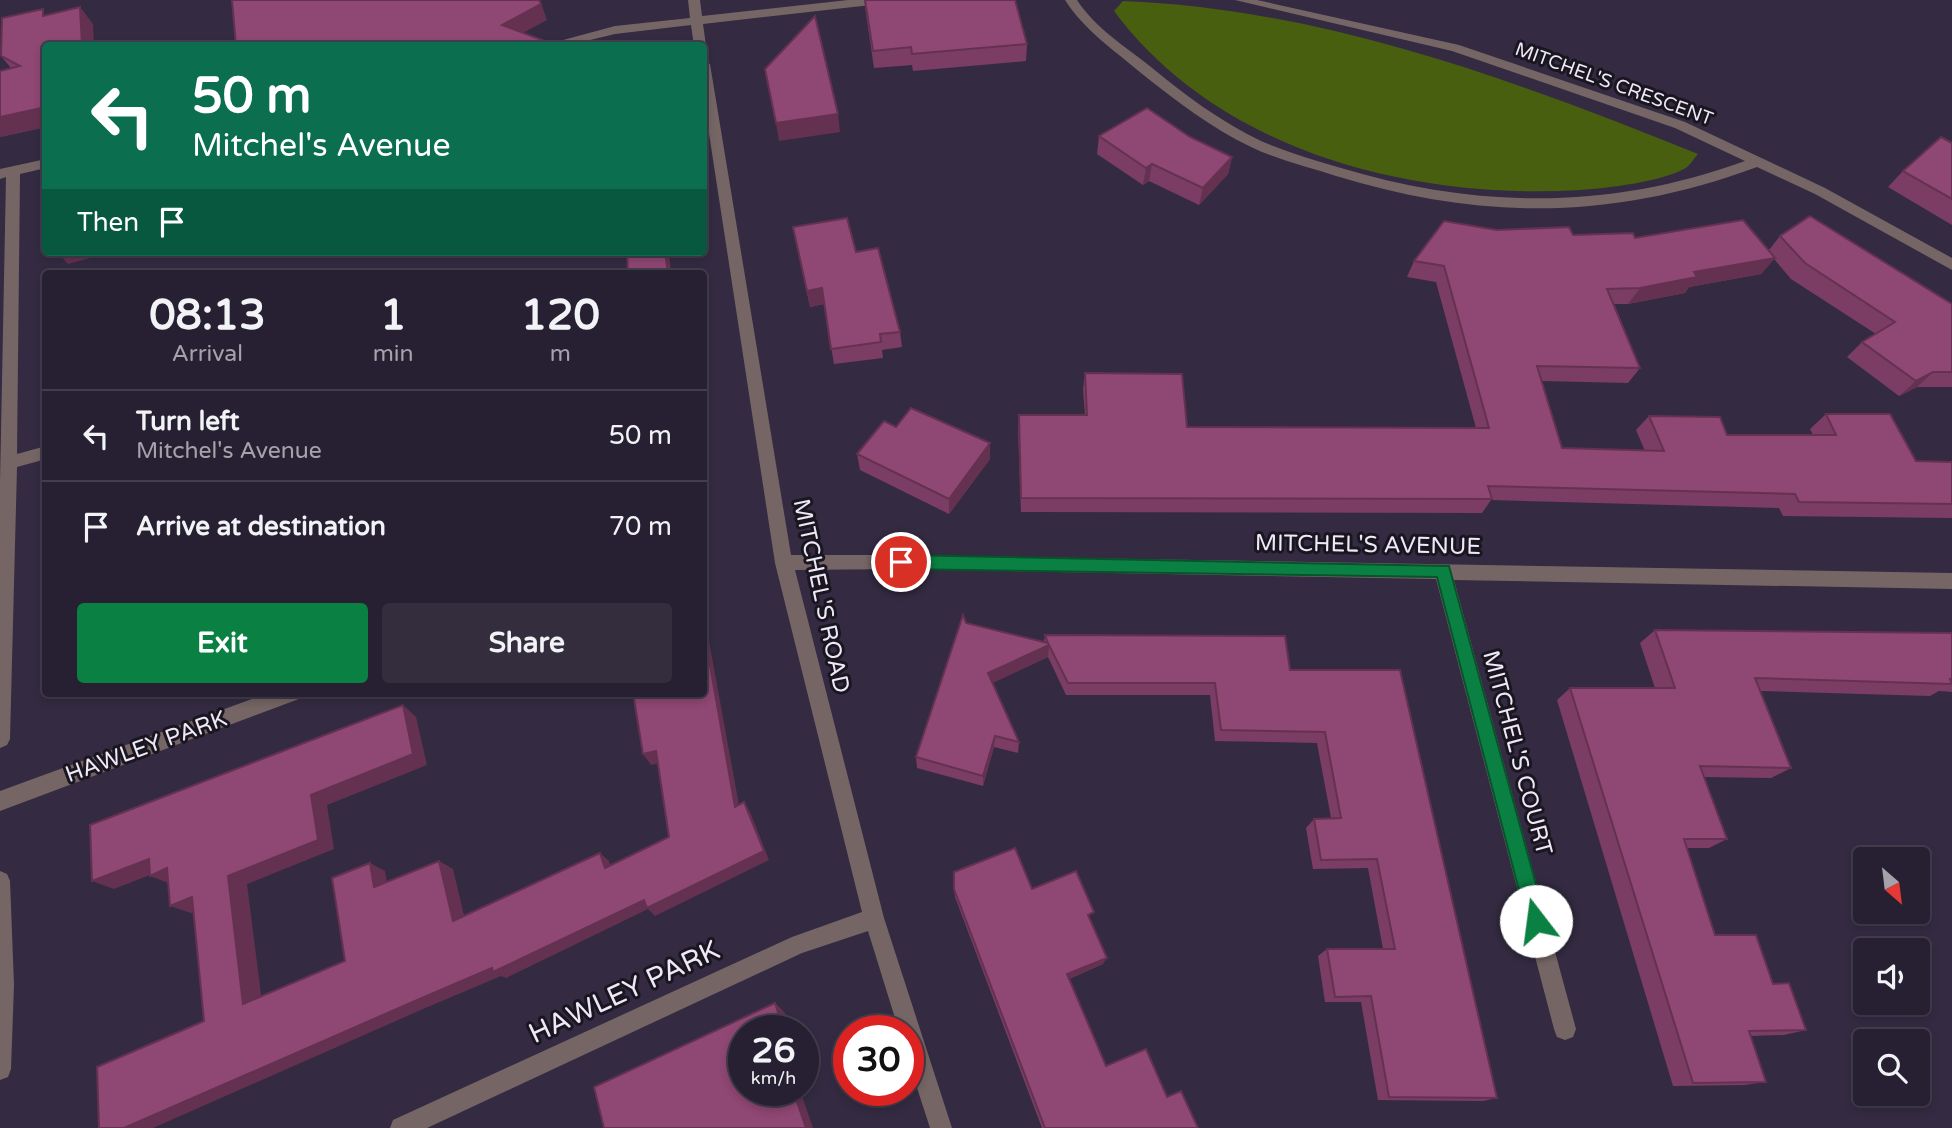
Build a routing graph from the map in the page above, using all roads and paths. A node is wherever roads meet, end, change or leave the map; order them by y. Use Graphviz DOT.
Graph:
graph roads {
  1 [pos="694,0"];
  2 [pos="880,0"];
  3 [pos="1071,0"];
  4 [pos="1241,0"];
  5 [pos="696,20"];
  6 [pos="564,42"];
  7 [pos="700,42"];
  8 [pos="707,83"];
  9 [pos="1757,162"];
  10 [pos="42,164"];
  11 [pos="7,172"];
  12 [pos="1952,265"];
  13 [pos="42,453"];
  14 [pos="9,463"];
  15 [pos="784,563"];
  16 [pos="1443,571"];
  17 [pos="1952,581"];
  18 [pos="281,697"];
  19 [pos="0,739"];
  20 [pos="0,801"];
  21 [pos="0,881"];
  22 [pos="874,918"];
  23 [pos="1565,1029"];
  24 [pos="0,1069"];
  25 [pos="401,1128"];
  26 [pos="942,1128"];
  1 -- 5 [label="street"];
  2 -- 5 [label="street"];
  3 -- 9 [label="street"];
  4 -- 9 [label="street, MITCHEL'S CRESCENT"];
  5 -- 6 [label="street"];
  5 -- 7 [label="street"];
  8 -- 15 [label="street, MITCHEL'S ROAD"];
  9 -- 12 [label="street, MITCHEL'S CRESCENT"];
  10 -- 11 [label="street"];
  11 -- 14 [label="street"];
  13 -- 14 [label="street"];
  14 -- 19 [label="street"];
  15 -- 16 [label="street, MITCHEL'S AVENUE"];
  15 -- 22 [label="street, MITCHEL'S ROAD"];
  16 -- 17 [label="street, MITCHEL'S AVENUE"];
  16 -- 23 [label="street, MITCHEL'S COURT"];
  18 -- 20 [label="street, HAWLEY PARK"];
  21 -- 24 [label="street"];
  22 -- 25 [label="street, HAWLEY PARK"];
  22 -- 26 [label="street, MITCHEL'S ROAD"];
}
